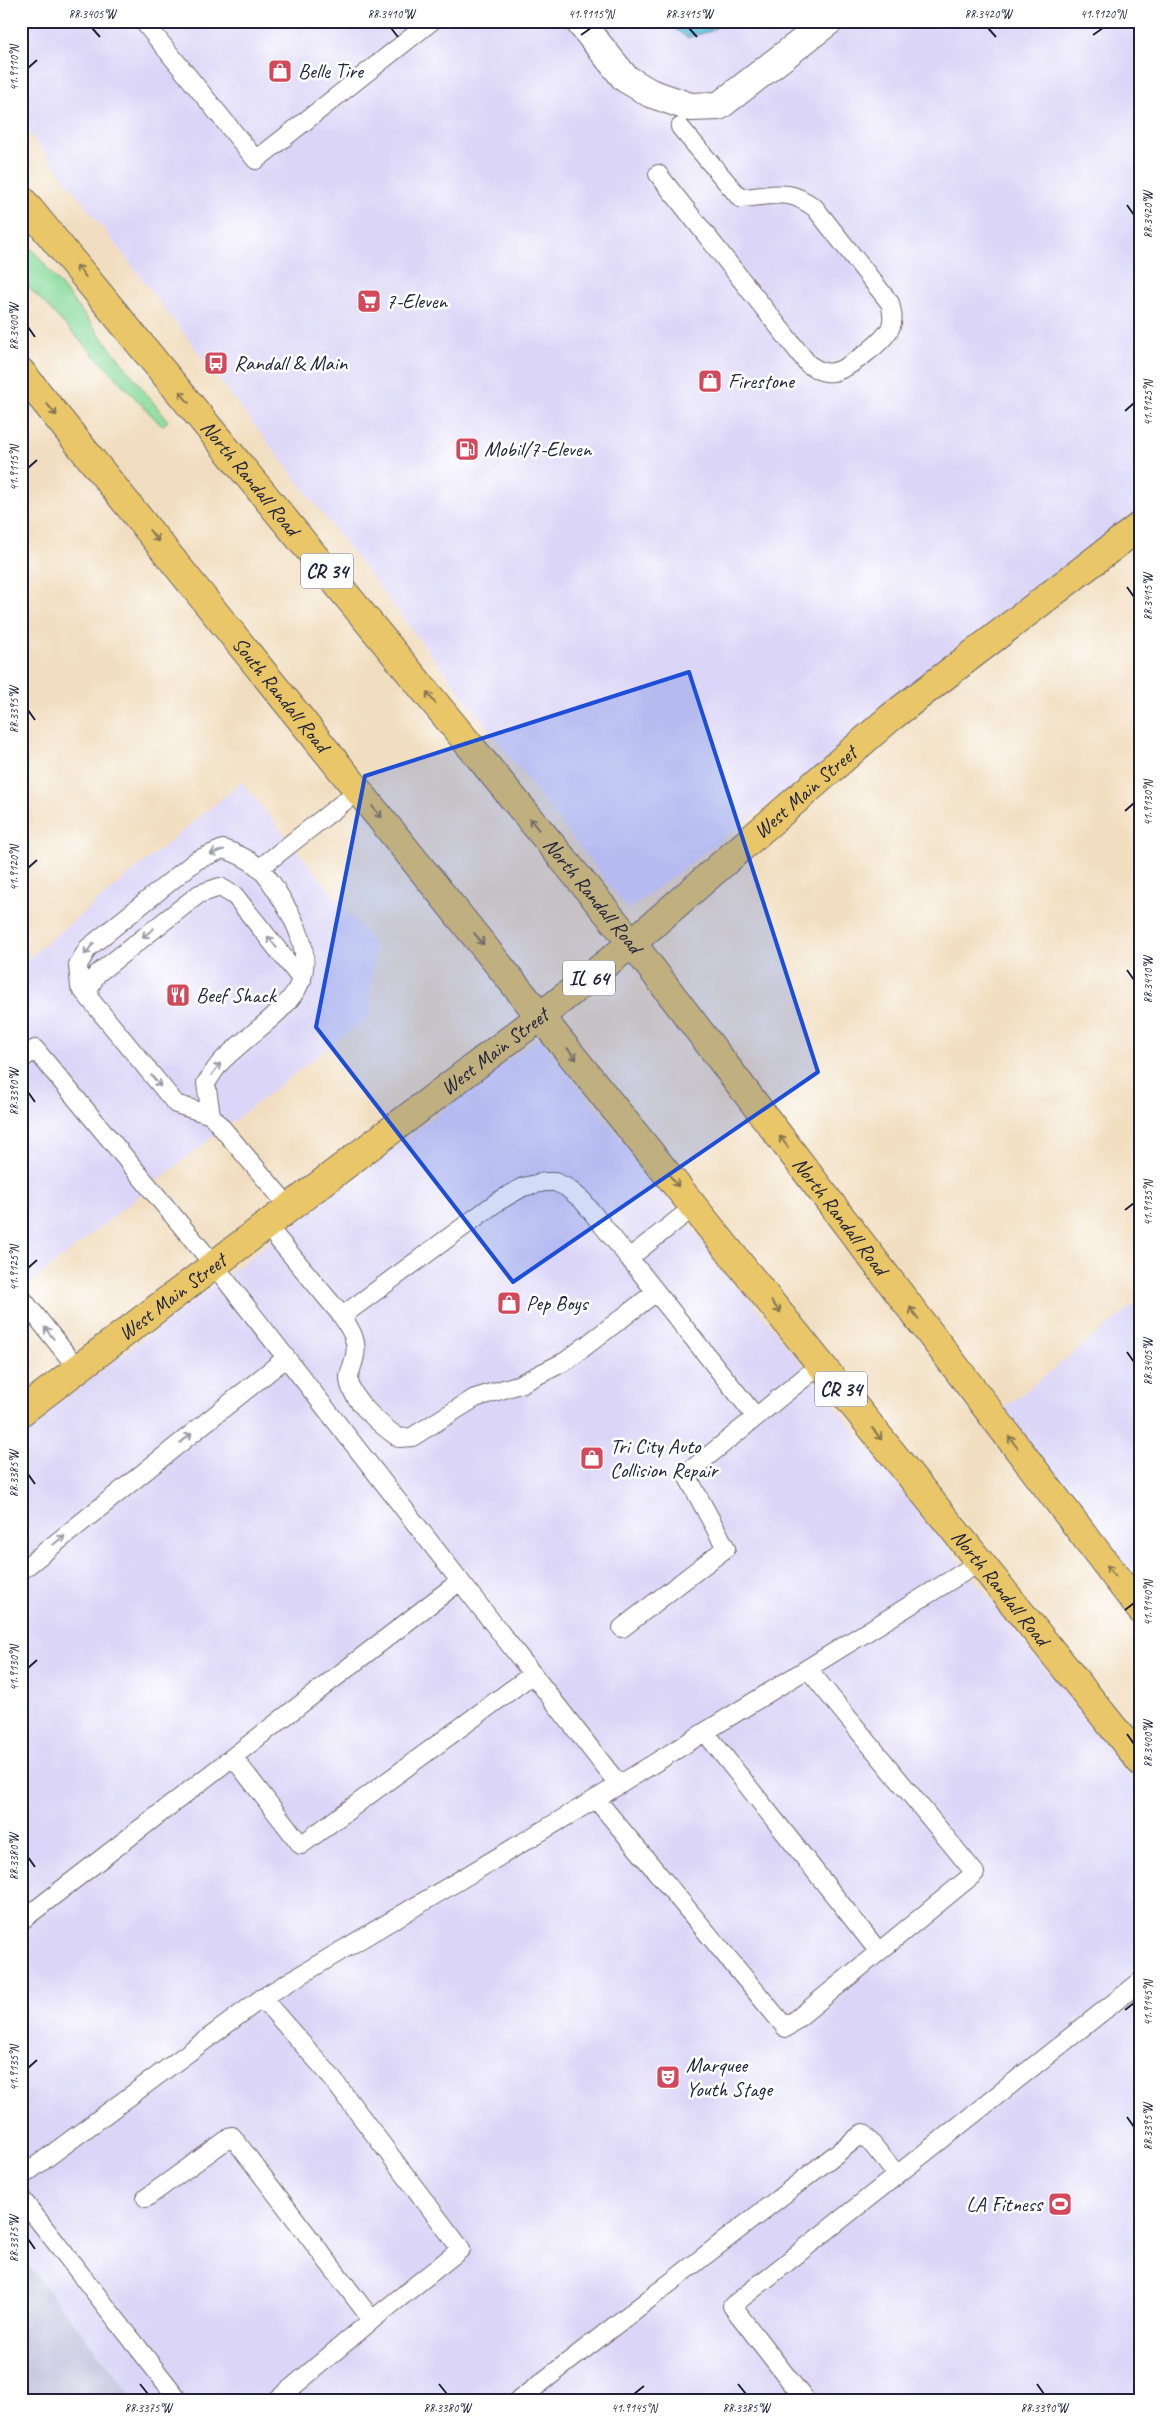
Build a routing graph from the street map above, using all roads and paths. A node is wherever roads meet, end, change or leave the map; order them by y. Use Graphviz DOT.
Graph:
graph roads {
  1 [pos="143,21"];
  2 [pos="432,21"];
  3 [pos="579,21"];
  4 [pos="829,21"];
  5 [pos="680,127"];
  6 [pos="658,174"];
  7 [pos="21,199"];
  8 [pos="21,372"];
  9 [pos="1141,525"];
  10 [pos="359,790"];
  11 [pos="261,867"];
  12 [pos="632,943"];
  13 [pos="302,980"];
  14 [pos="90,999"];
  15 [pos="542,1016"];
  16 [pos="21,1060"];
  17 [pos="211,1115"];
  18 [pos="695,1206"];
  19 [pos="290,1208"];
  20 [pos="267,1226"];
  21 [pos="629,1258"];
  22 [pos="214,1266"];
  23 [pos="656,1292"];
  24 [pos="21,1297"];
  25 [pos="342,1316"];
  26 [pos="286,1358"];
  27 [pos="822,1364"];
  28 [pos="78,1370"];
  29 [pos="21,1412"];
  30 [pos="756,1417"];
  31 [pos="980,1562"];
  32 [pos="21,1571"];
  33 [pos="460,1581"];
  34 [pos="1141,1610"];
  35 [pos="622,1628"];
  36 [pos="808,1668"];
  37 [pos="533,1674"];
  38 [pos="704,1732"];
  39 [pos="233,1757"];
  40 [pos="1141,1762"];
  41 [pos="619,1784"];
  42 [pos="596,1798"];
  43 [pos="21,1921"];
  44 [pos="879,1952"];
  45 [pos="1141,1981"];
  46 [pos="262,1998"];
  47 [pos="897,2175"];
  48 [pos="21,2177"];
  49 [pos="21,2198"];
  50 [pos="146,2198"];
  51 [pos="372,2320"];
  52 [pos="179,2400"];
  53 [pos="277,2400"];
  54 [pos="519,2400"];
  55 [pos="805,2400"];
  1 -- 2 [label="lane"];
  3 -- 4 [label="street"];
  5 -- 6 [label="lane"];
  12 -- 7 [label="main road, North Randall Road / CR 34, one-way"];
  8 -- 10 [label="main road, South Randall Road / CR 34, one-way"];
  9 -- 12 [label="main road, West Main Street / IL 64"];
  10 -- 11 [label="lane"];
  10 -- 15 [label="main road, South Randall Road / CR 34, one-way"];
  11 -- 13 [label="lane"];
  11 -- 14 [label="lane, one-way"];
  12 -- 15 [label="main road, West Main Street / IL 64"];
  34 -- 12 [label="main road, North Randall Road / CR 34, one-way"];
  13 -- 14 [label="lane, one-way"];
  17 -- 13 [label="lane, one-way"];
  14 -- 17 [label="lane, one-way"];
  15 -- 18 [label="main road, North Randall Road / CR 34, one-way"];
  15 -- 19 [label="main road, West Main Street / IL 64"];
  16 -- 22 [label="lane"];
  17 -- 19 [label="lane"];
  18 -- 21 [label="lane"];
  18 -- 27 [label="main road, North Randall Road / CR 34, one-way"];
  19 -- 20 [label="main road, West Main Street / IL 64"];
  20 -- 22 [label="main road, West Main Street / IL 64"];
  20 -- 25 [label="lane"];
  21 -- 23 [label="lane"];
  21 -- 25 [label="lane"];
  22 -- 26 [label="lane"];
  22 -- 28 [label="main road, West Main Street / IL 64"];
  23 -- 25 [label="lane"];
  23 -- 30 [label="lane"];
  28 -- 24 [label="lane, one-way"];
  32 -- 26 [label="lane, one-way"];
  26 -- 33 [label="lane"];
  27 -- 30 [label="lane"];
  27 -- 31 [label="main road, North Randall Road / CR 34, one-way"];
  28 -- 29 [label="main road, West Main Street / IL 64"];
  30 -- 35 [label="lane"];
  31 -- 36 [label="lane"];
  31 -- 40 [label="main road, North Randall Road / CR 34"];
  33 -- 37 [label="lane"];
  33 -- 39 [label="lane"];
  36 -- 38 [label="lane"];
  36 -- 44 [label="lane"];
  37 -- 39 [label="lane"];
  37 -- 41 [label="lane"];
  38 -- 41 [label="lane"];
  38 -- 44 [label="lane"];
  39 -- 43 [label="lane"];
  41 -- 42 [label="lane"];
  42 -- 44 [label="lane"];
  42 -- 46 [label="lane"];
  45 -- 47 [label="lane"];
  46 -- 48 [label="lane"];
  46 -- 51 [label="lane"];
  47 -- 54 [label="lane"];
  47 -- 55 [label="lane"];
  49 -- 52 [label="lane"];
  50 -- 51 [label="lane"];
  51 -- 53 [label="lane"];
}
